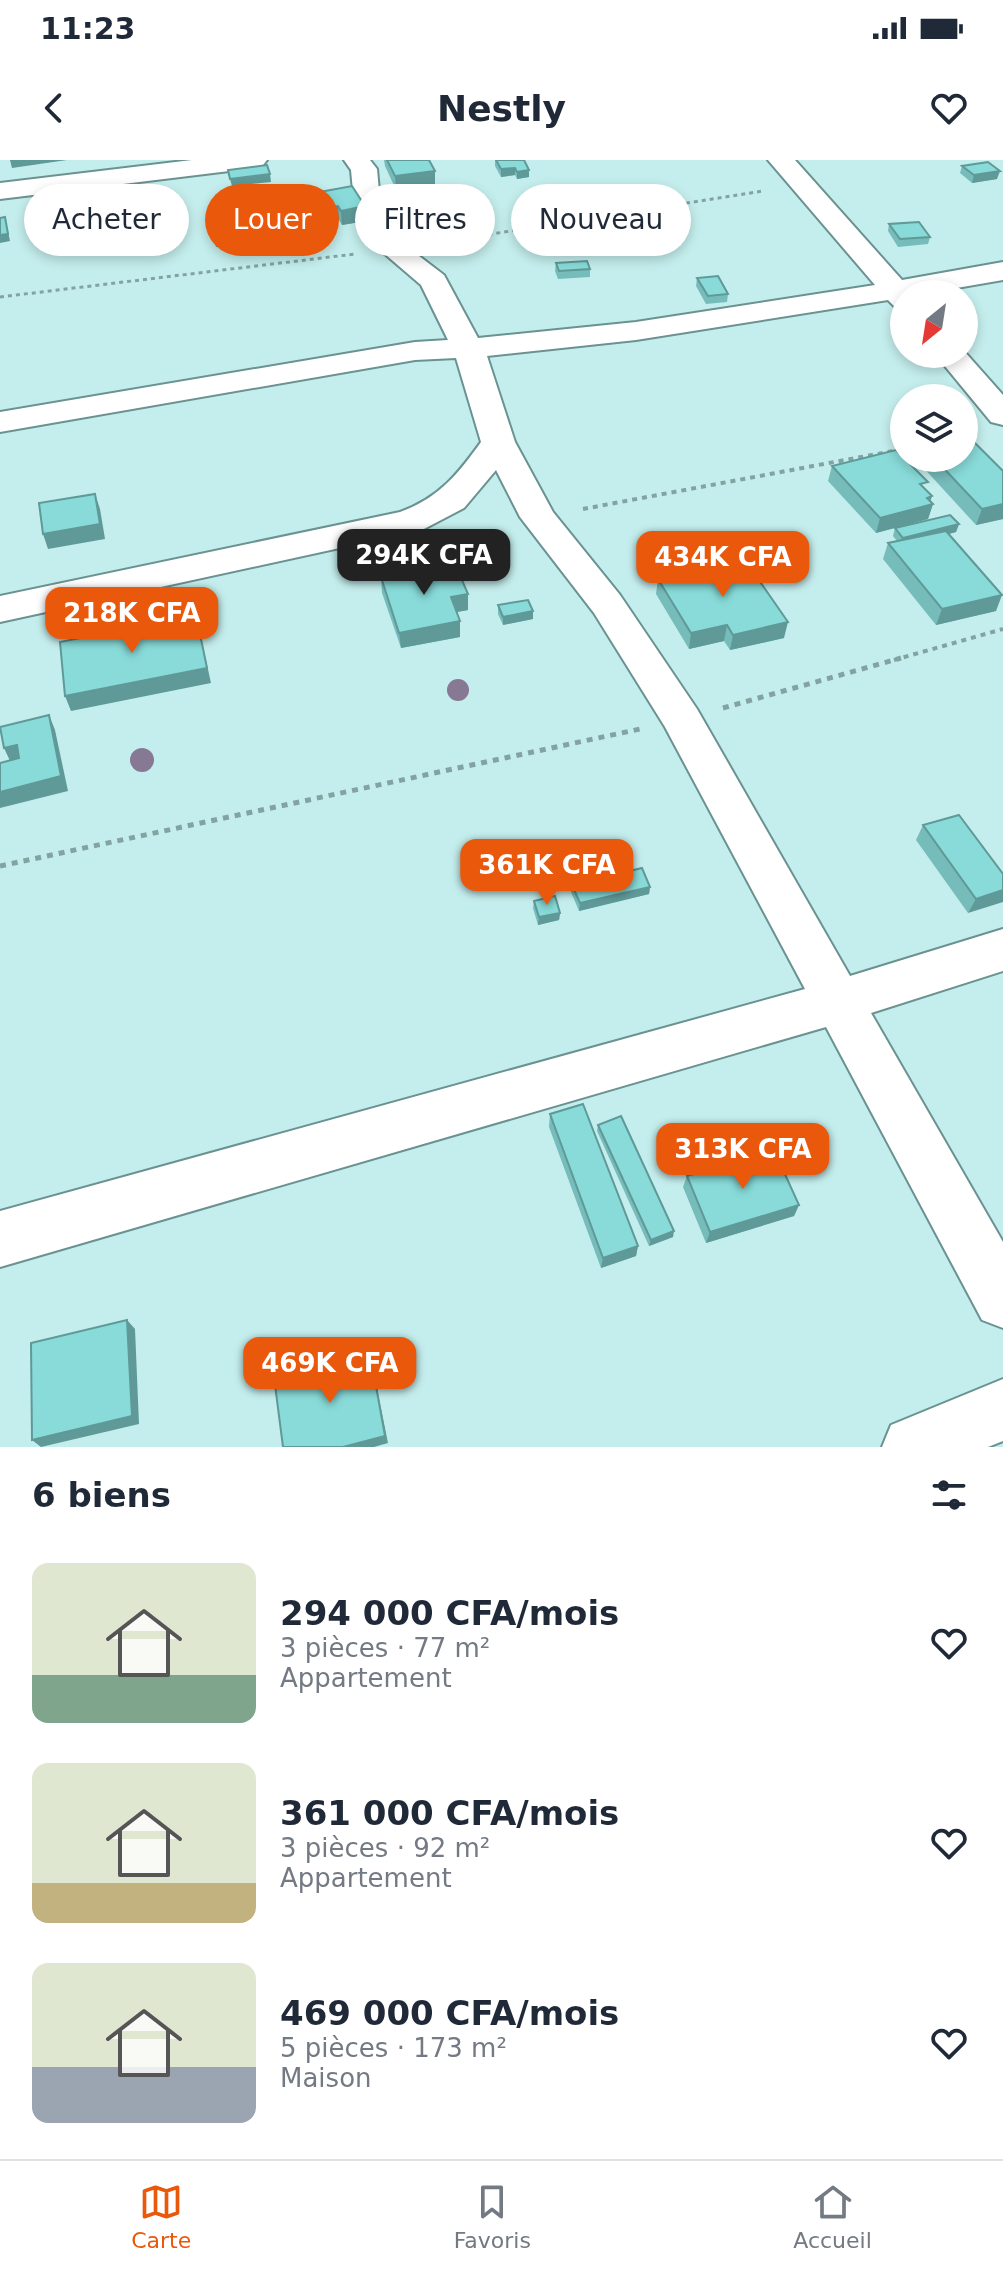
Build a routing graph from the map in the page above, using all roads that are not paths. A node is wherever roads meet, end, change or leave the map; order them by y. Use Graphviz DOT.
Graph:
graph roads {
  1 [pos="254,160"];
  2 [pos="357,160"];
  3 [pos="781,160"];
  4 [pos="0,191"];
  5 [pos="1003,271"];
  6 [pos="964,280"];
  7 [pos="890,285"];
  8 [pos="890,296"];
  9 [pos="469,349"];
  10 [pos="962,368"];
  11 [pos="1003,415"];
  12 [pos="0,422"];
  13 [pos="498,442"];
  14 [pos="0,609"];
  15 [pos="1003,950"];
  16 [pos="837,1002"];
  17 [pos="0,1239"];
  18 [pos="1003,1299"];
  19 [pos="1003,1410"];
  20 [pos="913,1447"];
  1 -- 4 [label="street"];
  2 -- 9 [label="street"];
  3 -- 7 [label="street"];
  5 -- 6 [label="street"];
  8 -- 9 [label="street"];
  9 -- 12 [label="street"];
  9 -- 13 [label="street"];
  10 -- 11 [label="street"];
  13 -- 14 [label="street"];
  13 -- 16 [label="street"];
  15 -- 16 [label="street"];
  16 -- 17 [label="street"];
  16 -- 18 [label="street"];
  19 -- 20 [label="street"];
}
